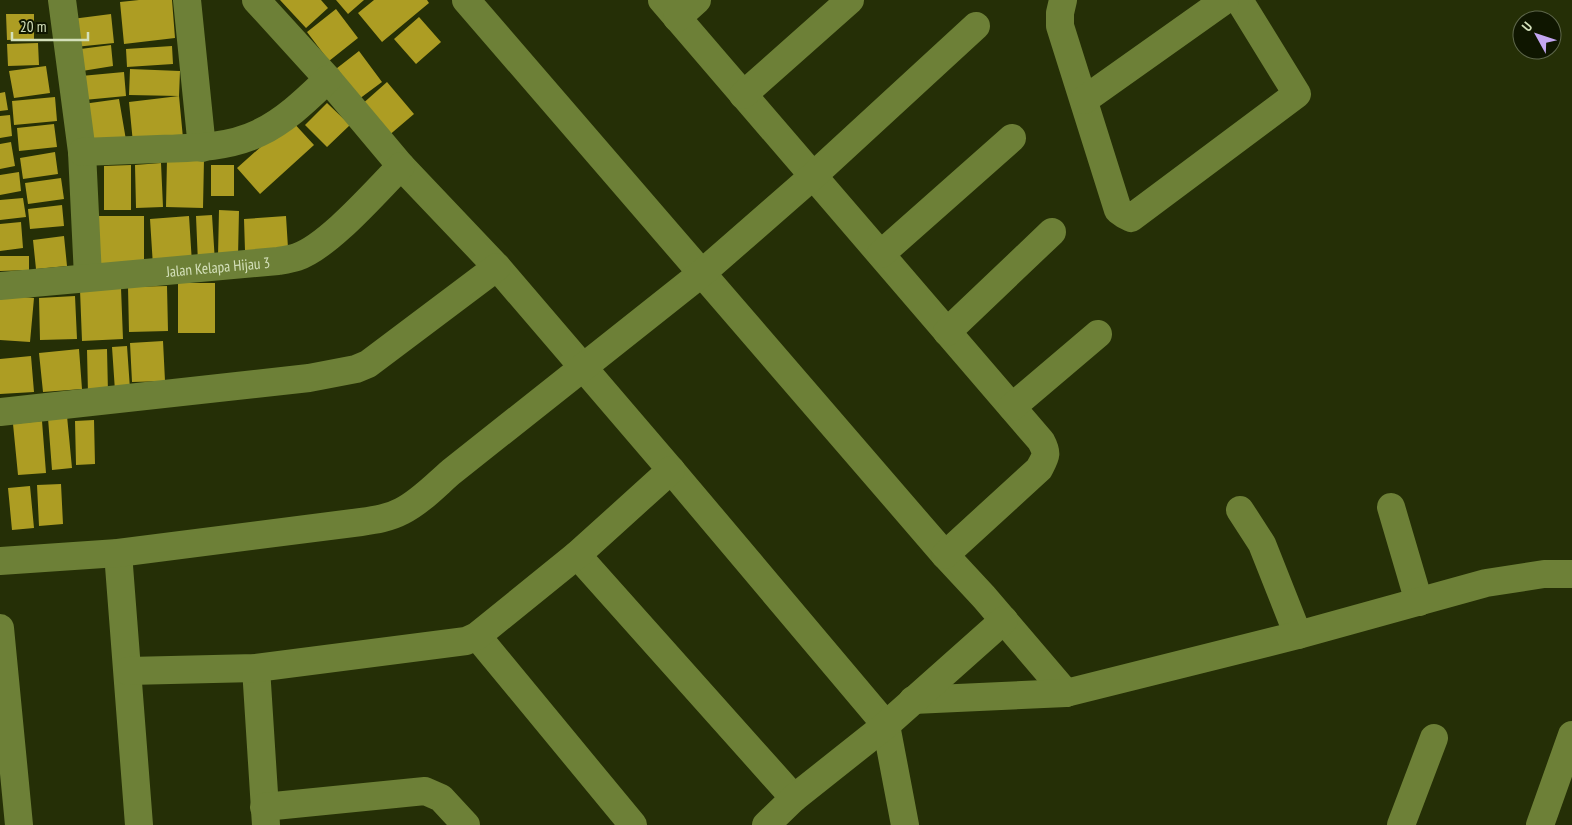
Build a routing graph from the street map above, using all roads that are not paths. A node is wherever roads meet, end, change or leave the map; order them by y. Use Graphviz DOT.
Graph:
graph roads {
  1 [pos="62,0"];
  2 [pos="187,0"];
  3 [pos="256,0"];
  4 [pos="466,0"];
  5 [pos="697,0"];
  6 [pos="850,0"];
  7 [pos="1063,0"];
  8 [pos="1225,0"];
  9 [pos="1239,0"];
  10 [pos="669,9"];
  11 [pos="976,26"];
  12 [pos="328,79"];
  13 [pos="743,95"];
  14 [pos="1084,100"];
  15 [pos="1012,138"];
  16 [pos="202,148"];
  17 [pos="82,152"];
  18 [pos="401,166"];
  19 [pos="813,176"];
  20 [pos="1052,232"];
  21 [pos="881,254"];
  22 [pos="497,267"];
  23 [pos="702,273"];
  24 [pos="88,277"];
  25 [pos="0,286"];
  26 [pos="947,332"];
  27 [pos="1098,334"];
  28 [pos="583,368"];
  29 [pos="1012,407"];
  30 [pos="0,412"];
  31 [pos="671,470"];
  32 [pos="1391,506"];
  33 [pos="1240,510"];
  34 [pos="118,554"];
  35 [pos="577,554"];
  36 [pos="945,555"];
  37 [pos="0,561"];
  38 [pos="1572,574"];
  39 [pos="1419,602"];
  40 [pos="1004,620"];
  41 [pos="0,628"];
  42 [pos="1298,635"];
  43 [pos="478,636"];
  44 [pos="2,667"];
  45 [pos="256,668"];
  46 [pos="128,671"];
  47 [pos="1066,693"];
  48 [pos="914,700"];
  49 [pos="886,725"];
  50 [pos="1572,735"];
  51 [pos="1434,738"];
  52 [pos="794,798"];
  53 [pos="265,816"];
  54 [pos="19,825"];
  55 [pos="139,825"];
  56 [pos="466,825"];
  57 [pos="633,825"];
  58 [pos="766,825"];
  59 [pos="906,825"];
  60 [pos="1402,825"];
  61 [pos="1540,825"];
  1 -- 17 [label="street"];
  2 -- 16 [label="street"];
  3 -- 12 [label="street"];
  4 -- 23 [label="street"];
  5 -- 10 [label="street"];
  6 -- 13 [label="street"];
  7 -- 14 [label="street"];
  8 -- 14 [label="street"];
  9 -- 14 [label="street"];
  10 -- 13 [label="street"];
  11 -- 19 [label="street"];
  12 -- 16 [label="street"];
  12 -- 18 [label="street"];
  13 -- 19 [label="street"];
  15 -- 21 [label="street"];
  16 -- 17 [label="street"];
  17 -- 24 [label="street"];
  18 -- 22 [label="street"];
  18 -- 24 [label="street, Jalan Kelapa Hijau 3"];
  19 -- 21 [label="street"];
  19 -- 23 [label="street"];
  20 -- 26 [label="street"];
  21 -- 26 [label="street"];
  22 -- 28 [label="street"];
  22 -- 30 [label="street"];
  23 -- 28 [label="street"];
  23 -- 36 [label="street"];
  24 -- 25 [label="street, Jalan Kelapa Hijau 3"];
  26 -- 29 [label="street"];
  27 -- 29 [label="street"];
  28 -- 31 [label="street"];
  28 -- 34 [label="street"];
  29 -- 36 [label="street"];
  31 -- 35 [label="street"];
  31 -- 49 [label="street"];
  32 -- 39 [label="street"];
  33 -- 42 [label="street"];
  34 -- 37 [label="street"];
  34 -- 46 [label="street"];
  35 -- 43 [label="street"];
  35 -- 52 [label="street"];
  36 -- 40 [label="street"];
  38 -- 39 [label="street"];
  39 -- 42 [label="street"];
  40 -- 47 [label="street"];
  40 -- 48 [label="street"];
  41 -- 44 [label="street"];
  42 -- 47 [label="street"];
  43 -- 45 [label="street"];
  43 -- 57 [label="street"];
  44 -- 54 [label="street"];
  45 -- 46 [label="street"];
  45 -- 53 [label="street"];
  46 -- 55 [label="street"];
  47 -- 48 [label="street"];
  48 -- 49 [label="street"];
  49 -- 52 [label="street"];
  49 -- 59 [label="street"];
  50 -- 61 [label="street"];
  51 -- 60 [label="street"];
  52 -- 58 [label="street"];
  53 -- 56 [label="street"];
}
